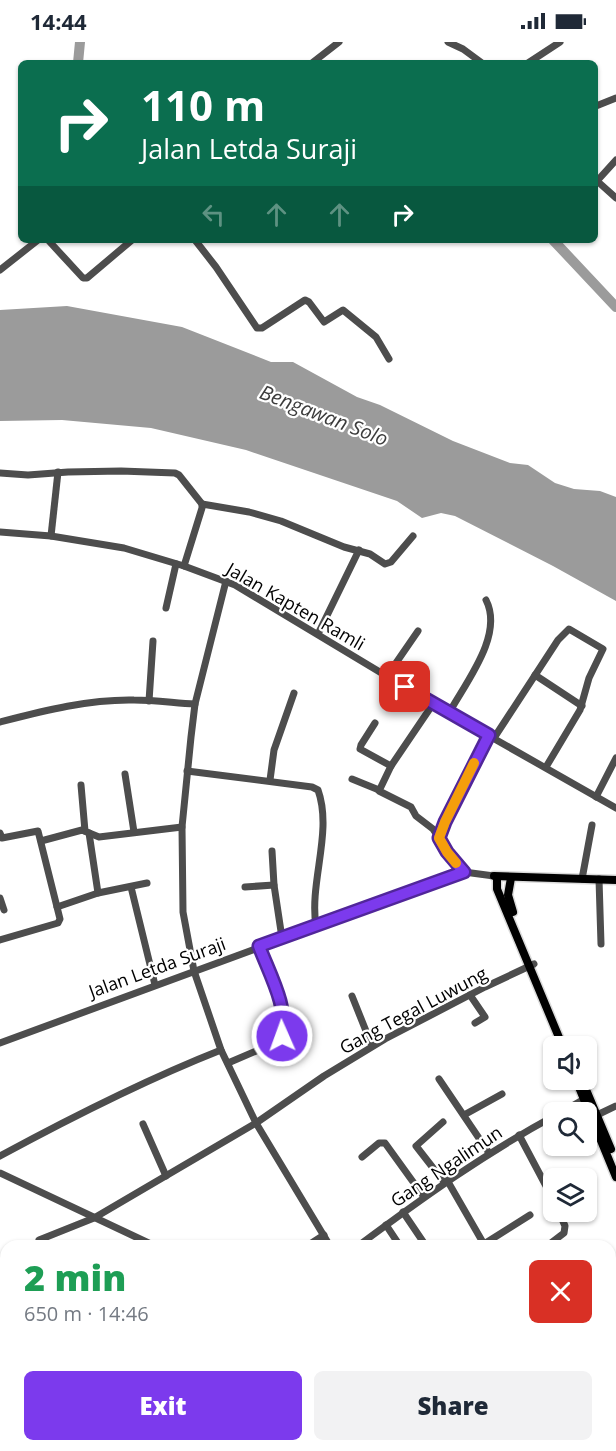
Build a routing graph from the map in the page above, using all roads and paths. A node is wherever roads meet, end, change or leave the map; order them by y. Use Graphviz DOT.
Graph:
graph roads {
  1 [pos="339,42"];
  2 [pos="448,42"];
  3 [pos="559,42"];
  4 [pos="316,60"];
  5 [pos="478,60"];
  6 [pos="532,60"];
  7 [pos="616,98"];
  8 [pos="598,105"];
  9 [pos="616,160"];
  10 [pos="598,179"];
  11 [pos="598,183"];
  12 [pos="616,198"];
  13 [pos="34,243"];
  14 [pos="51,243"];
  15 [pos="128,243"];
  16 [pos="197,243"];
  17 [pos="0,270"];
  18 [pos="389,359"];
  19 [pos="58,472"];
  20 [pos="0,474"];
  21 [pos="202,504"];
  22 [pos="0,532"];
  23 [pos="51,536"];
  24 [pos="413,536"];
  25 [pos="359,550"];
  26 [pos="180,565"];
  27 [pos="226,581"];
  28 [pos="486,600"];
  29 [pos="166,608"];
  30 [pos="418,631"];
  31 [pos="318,634"];
  32 [pos="153,641"];
  33 [pos="535,675"];
  34 [pos="387,676"];
  35 [pos="294,693"];
  36 [pos="149,701"];
  37 [pos="195,704"];
  38 [pos="433,704"];
  39 [pos="582,706"];
  40 [pos="449,713"];
  41 [pos="0,722"];
  42 [pos="375,723"];
  43 [pos="492,737"];
  44 [pos="616,758"];
  45 [pos="391,766"];
  46 [pos="546,767"];
  47 [pos="187,771"];
  48 [pos="125,774"];
  49 [pos="352,779"];
  50 [pos="270,780"];
  51 [pos="81,785"];
  52 [pos="379,790"];
  53 [pos="596,797"];
  54 [pos="616,808"];
  55 [pos="592,825"];
  56 [pos="182,827"];
  57 [pos="87,832"];
  58 [pos="134,832"];
  59 [pos="1,837"];
  60 [pos="439,838"];
  61 [pos="41,841"];
  62 [pos="272,851"];
  63 [pos="462,873"];
  64 [pos="495,877"];
  65 [pos="511,878"];
  66 [pos="582,879"];
  67 [pos="599,879"];
  68 [pos="616,880"];
  69 [pos="147,883"];
  70 [pos="274,885"];
  71 [pos="131,886"];
  72 [pos="245,887"];
  73 [pos="508,889"];
  74 [pos="98,893"];
  75 [pos="500,894"];
  76 [pos="0,898"];
  77 [pos="57,907"];
  78 [pos="4,910"];
  79 [pos="316,926"];
  80 [pos="282,938"];
  81 [pos="0,940"];
  82 [pos="601,944"];
  83 [pos="259,946"];
  84 [pos="532,965"];
  85 [pos="194,971"];
  86 [pos="155,985"];
  87 [pos="470,995"];
  88 [pos="352,996"];
  89 [pos="475,1023"];
  90 [pos="559,1036"];
  91 [pos="564,1036"];
  92 [pos="0,1043"];
  93 [pos="372,1046"];
  94 [pos="222,1050"];
  95 [pos="228,1063"];
  96 [pos="439,1079"];
  97 [pos="582,1090"];
  98 [pos="585,1090"];
  99 [pos="502,1094"];
  100 [pos="587,1098"];
  101 [pos="580,1102"];
  102 [pos="589,1102"];
  103 [pos="616,1106"];
  104 [pos="464,1115"];
  105 [pos="597,1115"];
  106 [pos="443,1122"];
  107 [pos="543,1122"];
  108 [pos="256,1123"];
  109 [pos="143,1124"];
  110 [pos="519,1136"];
  111 [pos="489,1154"];
  112 [pos="0,1156"];
  113 [pos="362,1157"];
  114 [pos="616,1161"];
  115 [pos="0,1173"];
  116 [pos="166,1176"];
  117 [pos="616,1177"];
  118 [pos="445,1181"];
  119 [pos="543,1181"];
  120 [pos="424,1197"];
  121 [pos="403,1212"];
  122 [pos="530,1215"];
  123 [pos="94,1218"];
  124 [pos="563,1222"];
  125 [pos="386,1225"];
  126 [pos="324,1235"];
  127 [pos="39,1240"];
  128 [pos="142,1240"];
  129 [pos="316,1240"];
  130 [pos="327,1240"];
  131 [pos="371,1240"];
  132 [pos="396,1240"];
  133 [pos="422,1240"];
  134 [pos="481,1240"];
  135 [pos="492,1240"];
  136 [pos="555,1240"];
  1 -- 4 [label="street"];
  2 -- 5 [label="street"];
  3 -- 6 [label="street"];
  7 -- 8 [label="street"];
  9 -- 10 [label="street"];
  11 -- 12 [label="street"];
  13 -- 17 [label="street"];
  14 -- 15 [label="street"];
  16 -- 18 [label="street"];
  19 -- 20 [label="street"];
  19 -- 21 [label="street"];
  19 -- 23 [label="street"];
  21 -- 25 [label="street"];
  21 -- 26 [label="street"];
  22 -- 23 [label="street, Jalan Kapten Ramli"];
  23 -- 26 [label="street, Jalan Kapten Ramli"];
  24 -- 25 [label="street"];
  25 -- 31 [label="street"];
  26 -- 27 [label="street, Jalan Kapten Ramli"];
  26 -- 29 [label="street"];
  27 -- 31 [label="street, Jalan Kapten Ramli"];
  27 -- 37 [label="street"];
  28 -- 40 [label="street"];
  30 -- 34 [label="street"];
  31 -- 34 [label="street, Jalan Kapten Ramli"];
  32 -- 36 [label="street"];
  33 -- 39 [label="street"];
  33 -- 39 [label="street"];
  33 -- 43 [label="street"];
  34 -- 38 [label="street, Jalan Kapten Ramli"];
  35 -- 50 [label="street"];
  36 -- 37 [label="street"];
  36 -- 41 [label="street"];
  37 -- 47 [label="street"];
  38 -- 40 [label="street, Jalan Kapten Ramli"];
  38 -- 45 [label="street"];
  39 -- 46 [label="street"];
  40 -- 43 [label="street, Jalan Kapten Ramli"];
  42 -- 45 [label="street"];
  43 -- 46 [label="street, Jalan Kapten Ramli"];
  43 -- 60 [label="street"];
  44 -- 53 [label="street"];
  45 -- 52 [label="street"];
  46 -- 53 [label="street, Jalan Kapten Ramli"];
  47 -- 50 [label="street"];
  47 -- 56 [label="street"];
  48 -- 58 [label="street"];
  49 -- 52 [label="street"];
  50 -- 79 [label="street"];
  51 -- 57 [label="street"];
  52 -- 60 [label="street"];
  53 -- 54 [label="street, Jalan Kapten Ramli"];
  55 -- 66 [label="street"];
  56 -- 58 [label="street"];
  56 -- 85 [label="street"];
  57 -- 58 [label="street"];
  57 -- 61 [label="street"];
  57 -- 74 [label="street"];
  59 -- 61 [label="street"];
  60 -- 63 [label="street"];
  61 -- 77 [label="street"];
  62 -- 70 [label="street"];
  63 -- 64 [label="street, Jalan Letda Suraji"];
  63 -- 79 [label="street, Jalan Letda Suraji"];
  64 -- 65 [label="main road"];
  64 -- 75 [label="main road"];
  65 -- 66 [label="main road"];
  65 -- 73 [label="main road"];
  66 -- 67 [label="main road"];
  67 -- 68 [label="main road"];
  67 -- 82 [label="street"];
  69 -- 71 [label="street"];
  70 -- 72 [label="street"];
  70 -- 80 [label="street"];
  71 -- 74 [label="street"];
  71 -- 86 [label="street"];
  73 -- 75 [label="main road"];
  73 -- 84 [label="main road"];
  74 -- 77 [label="street"];
  75 -- 84 [label="main road"];
  76 -- 78 [label="street"];
  77 -- 81 [label="street"];
  79 -- 80 [label="street, Jalan Letda Suraji"];
  80 -- 83 [label="street, Jalan Letda Suraji"];
  83 -- 85 [label="street, Jalan Letda Suraji"];
  83 -- 95 [label="street"];
  84 -- 87 [label="street, Gang Tegal Luwung"];
  84 -- 90 [label="main road"];
  84 -- 91 [label="main road"];
  85 -- 86 [label="street, Jalan Letda Suraji"];
  85 -- 94 [label="street"];
  86 -- 92 [label="street, Jalan Letda Suraji"];
  87 -- 89 [label="street"];
  87 -- 93 [label="street, Gang Tegal Luwung"];
  88 -- 93 [label="street"];
  93 -- 108 [label="street, Gang Tegal Luwung"];
  94 -- 95 [label="street"];
  94 -- 112 [label="street"];
  95 -- 108 [label="street"];
  96 -- 104 [label="street"];
  97 -- 100 [label="main road"];
  98 -- 100 [label="main road"];
  99 -- 104 [label="street"];
  100 -- 101 [label="street"];
  100 -- 102 [label="main road"];
  100 -- 117 [label="main road"];
  103 -- 105 [label="street"];
  104 -- 111 [label="street"];
  105 -- 114 [label="main road"];
  106 -- 118 [label="street"];
  107 -- 110 [label="street, Gang Ngalimun"];
  108 -- 116 [label="street, Gang Tegal Luwung"];
  108 -- 126 [label="street"];
  109 -- 116 [label="street"];
  110 -- 111 [label="street, Gang Ngalimun"];
  110 -- 119 [label="street"];
  111 -- 118 [label="street, Gang Ngalimun"];
  113 -- 120 [label="street"];
  115 -- 123 [label="street"];
  116 -- 123 [label="street, Gang Tegal Luwung"];
  118 -- 120 [label="street, Gang Ngalimun"];
  118 -- 134 [label="street"];
  120 -- 121 [label="street, Gang Ngalimun"];
  121 -- 125 [label="street, Gang Ngalimun"];
  121 -- 133 [label="street"];
  122 -- 135 [label="street"];
  123 -- 127 [label="street, Gang Tegal Luwung"];
  123 -- 128 [label="street"];
  124 -- 136 [label="street"];
  125 -- 131 [label="street, Gang Ngalimun"];
  125 -- 132 [label="street"];
  126 -- 129 [label="street"];
  126 -- 130 [label="street"];
}
